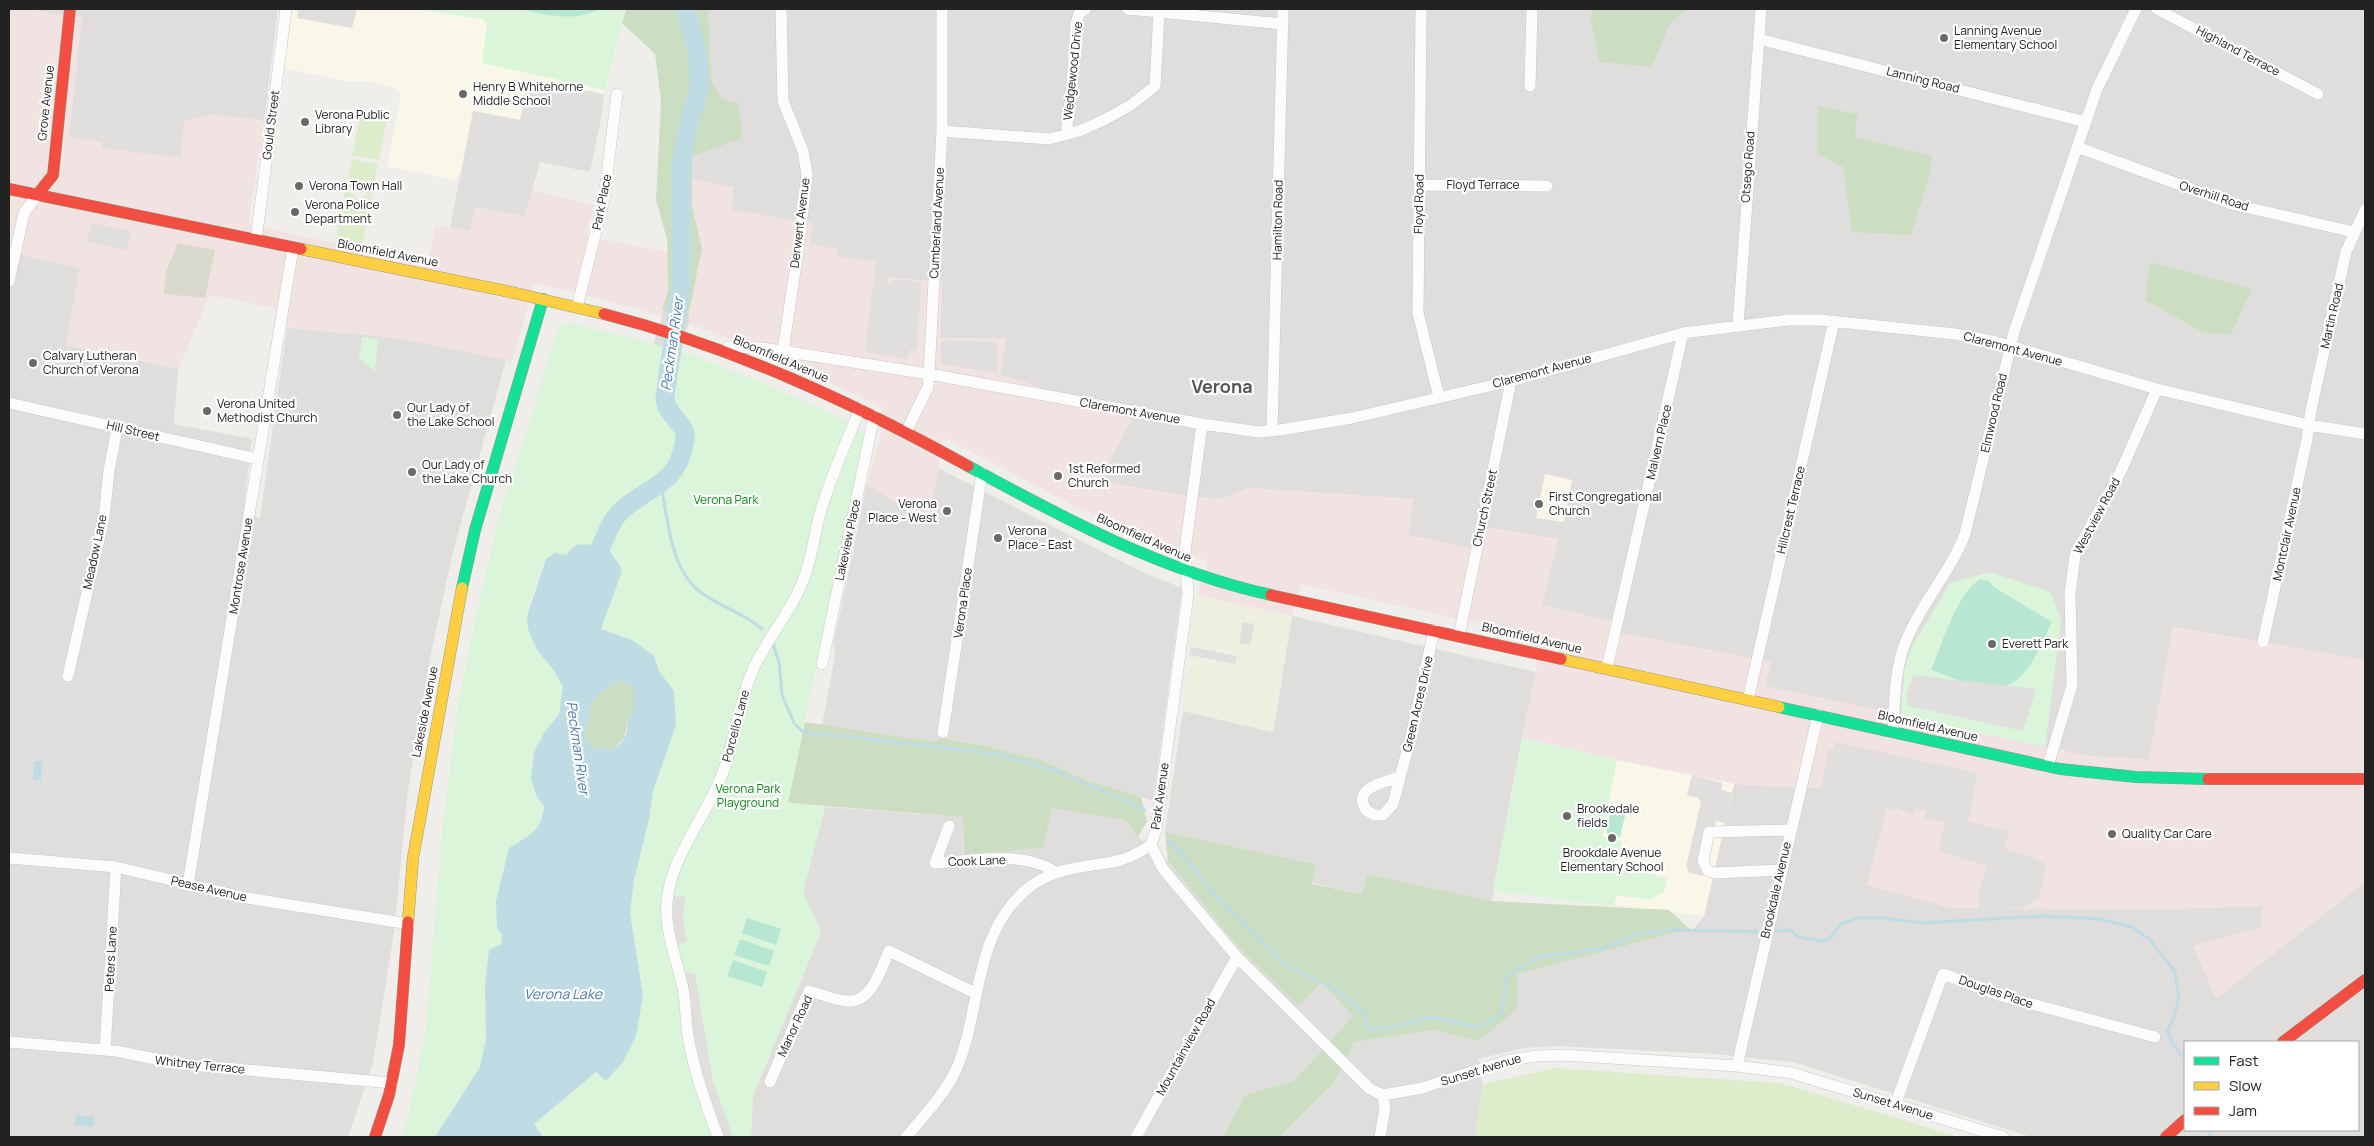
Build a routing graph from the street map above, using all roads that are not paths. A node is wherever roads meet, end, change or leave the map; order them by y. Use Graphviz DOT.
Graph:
graph roads {
  1 [pos="70,9"];
  2 [pos="286,9"];
  3 [pos="781,9"];
  4 [pos="942,9"];
  5 [pos="1085,9"];
  6 [pos="1128,9"];
  7 [pos="1284,9"];
  8 [pos="1421,9"];
  9 [pos="1532,9"];
  10 [pos="1761,9"];
  11 [pos="2136,9"];
  12 [pos="2157,9"];
  13 [pos="1159,13"];
  14 [pos="1283,24"];
  15 [pos="1759,39"];
  16 [pos="1530,86"];
  17 [pos="617,94"];
  18 [pos="2318,94"];
  19 [pos="2086,122"];
  20 [pos="942,131"];
  21 [pos="1066,135"];
  22 [pos="2077,146"];
  23 [pos="1420,185"];
  24 [pos="1547,186"];
  25 [pos="9,190"];
  26 [pos="37,196"];
  27 [pos="2365,210"];
  28 [pos="2354,232"];
  29 [pos="256,240"];
  30 [pos="293,248"];
  31 [pos="9,280"];
  32 [pos="543,299"];
  33 [pos="577,308"];
  34 [pos="1834,321"];
  35 [pos="1738,326"];
  36 [pos="1683,333"];
  37 [pos="713,346"];
  38 [pos="2009,347"];
  39 [pos="783,351"];
  40 [pos="929,374"];
  41 [pos="1511,381"];
  42 [pos="2156,389"];
  43 [pos="1439,397"];
  44 [pos="9,404"];
  45 [pos="860,408"];
  46 [pos="874,416"];
  47 [pos="1202,424"];
  48 [pos="2309,425"];
  49 [pos="117,428"];
  50 [pos="1272,431"];
  51 [pos="906,432"];
  52 [pos="2365,434"];
  53 [pos="258,459"];
  54 [pos="982,473"];
  55 [pos="1187,573"];
  56 [pos="1434,630"];
  57 [pos="1459,636"];
  58 [pos="2263,642"];
  59 [pos="822,664"];
  60 [pos="1607,668"];
  61 [pos="68,676"];
  62 [pos="1748,700"];
  63 [pos="1818,715"];
  64 [pos="943,732"];
  65 [pos="1893,732"];
  66 [pos="2048,766"];
  67 [pos="1400,778"];
  68 [pos="2365,779"];
  69 [pos="949,826"];
  70 [pos="1790,830"];
  71 [pos="1151,845"];
  72 [pos="9,858"];
  73 [pos="116,867"];
  74 [pos="1781,870"];
  75 [pos="1056,872"];
  76 [pos="188,885"];
  77 [pos="409,924"];
  78 [pos="1237,956"];
  79 [pos="2365,980"];
  80 [pos="975,993"];
  81 [pos="2155,1037"];
  82 [pos="2284,1041"];
  83 [pos="9,1042"];
  84 [pos="105,1050"];
  85 [pos="1737,1066"];
  86 [pos="770,1082"];
  87 [pos="392,1083"];
  88 [pos="1384,1100"];
  89 [pos="1895,1104"];
  90 [pos="2184,1121"];
  91 [pos="375,1137"];
  92 [pos="718,1137"];
  93 [pos="906,1137"];
  94 [pos="1136,1137"];
  95 [pos="1380,1137"];
  96 [pos="2003,1137"];
  97 [pos="2166,1137"];
  1 -- 26 [label="main road, Grove Avenue"];
  2 -- 29 [label="street, Gould Street"];
  3 -- 39 [label="street, Derwent Avenue"];
  4 -- 20 [label="street, Cumberland Avenue"];
  5 -- 21 [label="street, Wedgewood Drive"];
  6 -- 13 [label="street"];
  7 -- 14 [label="street, Hamilton Road"];
  8 -- 23 [label="street, Floyd Road"];
  9 -- 16 [label="street"];
  10 -- 15 [label="street, Otsego Road"];
  11 -- 19 [label="street, Elmwood Road"];
  12 -- 18 [label="street, Highland Terrace"];
  13 -- 14 [label="street"];
  13 -- 21 [label="street, Wedgewood Drive"];
  14 -- 50 [label="street, Hamilton Road"];
  15 -- 19 [label="street, Lanning Road"];
  15 -- 35 [label="street, Otsego Road"];
  17 -- 33 [label="street, Park Place"];
  19 -- 22 [label="street, Elmwood Road"];
  20 -- 21 [label="street, Wedgewood Drive"];
  20 -- 40 [label="street, Cumberland Avenue"];
  22 -- 28 [label="street, Overhill Road"];
  22 -- 38 [label="street, Elmwood Road"];
  23 -- 24 [label="street, Floyd Terrace"];
  23 -- 43 [label="street, Floyd Road"];
  25 -- 26 [label="main road, Bloomfield Avenue"];
  26 -- 29 [label="main road, Bloomfield Avenue"];
  26 -- 31 [label="street"];
  27 -- 28 [label="street, Martin Road"];
  28 -- 48 [label="street, Martin Road"];
  29 -- 30 [label="main road, Bloomfield Avenue"];
  30 -- 32 [label="main road, Bloomfield Avenue"];
  30 -- 53 [label="street, Montrose Avenue"];
  32 -- 33 [label="main road, Bloomfield Avenue"];
  32 -- 77 [label="main road, Lakeside Avenue"];
  33 -- 37 [label="main road, Bloomfield Avenue"];
  34 -- 35 [label="street, Claremont Avenue"];
  34 -- 38 [label="street, Claremont Avenue"];
  34 -- 62 [label="street, Hillcrest Terrace"];
  35 -- 36 [label="street, Claremont Avenue"];
  36 -- 41 [label="street, Claremont Avenue"];
  36 -- 60 [label="street, Malvern Place"];
  37 -- 39 [label="street, Claremont Avenue"];
  37 -- 45 [label="main road, Bloomfield Avenue"];
  38 -- 42 [label="street, Claremont Avenue"];
  38 -- 65 [label="street, Elmwood Road"];
  39 -- 40 [label="street, Claremont Avenue"];
  40 -- 47 [label="street, Claremont Avenue"];
  40 -- 51 [label="street, Cumberland Avenue"];
  41 -- 43 [label="street, Claremont Avenue"];
  41 -- 57 [label="street, Church Street"];
  42 -- 48 [label="street, Claremont Avenue"];
  42 -- 66 [label="street, Westview Road"];
  43 -- 50 [label="street, Claremont Avenue"];
  44 -- 49 [label="street, Hill Street"];
  45 -- 46 [label="main road, Bloomfield Avenue"];
  45 -- 92 [label="street, Porcello Lane"];
  46 -- 51 [label="main road, Bloomfield Avenue"];
  46 -- 59 [label="street, Lakeview Place"];
  47 -- 50 [label="street, Claremont Avenue"];
  47 -- 55 [label="street, Park Avenue"];
  48 -- 52 [label="street, Claremont Avenue"];
  48 -- 58 [label="street, Montclair Avenue"];
  49 -- 53 [label="street, Hill Street"];
  49 -- 61 [label="street, Meadow Lane"];
  51 -- 54 [label="main road, Bloomfield Avenue"];
  53 -- 76 [label="street, Montrose Avenue"];
  54 -- 55 [label="main road, Bloomfield Avenue"];
  54 -- 64 [label="street, Verona Place"];
  55 -- 56 [label="main road, Bloomfield Avenue"];
  55 -- 71 [label="street, Park Avenue"];
  56 -- 57 [label="main road, Bloomfield Avenue"];
  56 -- 67 [label="street, Green Acres Drive"];
  57 -- 60 [label="main road, Bloomfield Avenue"];
  60 -- 62 [label="main road, Bloomfield Avenue"];
  62 -- 63 [label="main road, Bloomfield Avenue"];
  63 -- 65 [label="main road, Bloomfield Avenue"];
  63 -- 70 [label="street, Brookdale Avenue"];
  65 -- 66 [label="main road, Bloomfield Avenue"];
  66 -- 68 [label="main road, Bloomfield Avenue"];
  69 -- 75 [label="street, Cook Lane"];
  70 -- 74 [label="street, Brookdale Avenue"];
  70 -- 74 [label="street"];
  71 -- 75 [label="street, Park Avenue"];
  71 -- 78 [label="street"];
  72 -- 73 [label="street, Pease Avenue"];
  73 -- 76 [label="street, Pease Avenue"];
  73 -- 84 [label="street, Peters Lane"];
  74 -- 85 [label="street, Brookdale Avenue"];
  75 -- 80 [label="street, Park Avenue"];
  76 -- 77 [label="street, Pease Avenue"];
  77 -- 87 [label="main road, Lakeside Avenue"];
  78 -- 88 [label="street"];
  78 -- 94 [label="street, Mountainview Road"];
  79 -- 82 [label="main road"];
  80 -- 86 [label="street, Manor Road"];
  80 -- 93 [label="street, Park Avenue"];
  81 -- 89 [label="street, Douglas Place"];
  83 -- 84 [label="street, Whitney Terrace"];
  84 -- 87 [label="street, Whitney Terrace"];
  85 -- 88 [label="street, Sunset Avenue"];
  85 -- 89 [label="street, Sunset Avenue"];
  87 -- 91 [label="main road, Lakeside Avenue"];
  88 -- 95 [label="street"];
  89 -- 96 [label="street, Sunset Avenue"];
  90 -- 97 [label="main road"];
}
